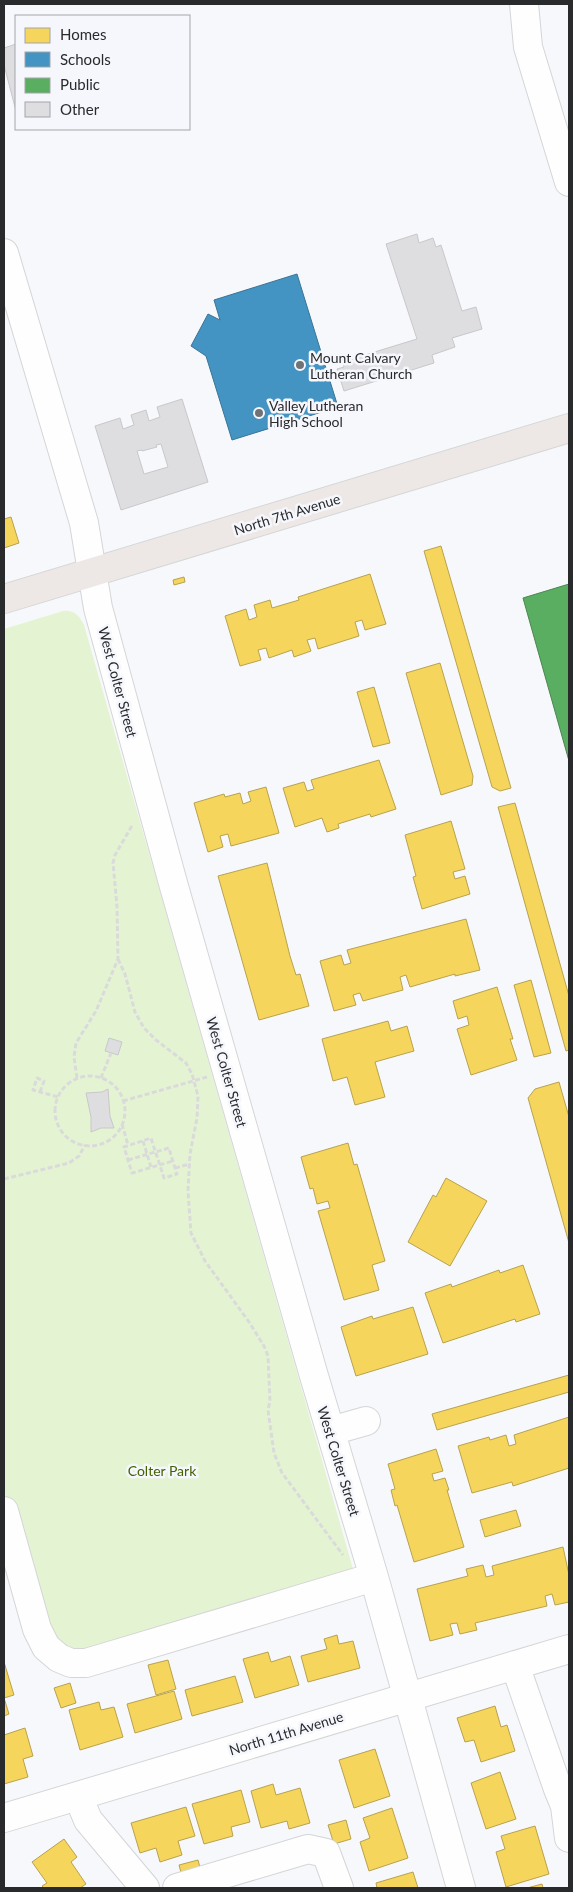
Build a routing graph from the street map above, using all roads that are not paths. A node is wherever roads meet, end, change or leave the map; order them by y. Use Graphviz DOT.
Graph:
graph roads {
  1 [pos="524,4"];
  2 [pos="569,182"];
  3 [pos="4,253"];
  4 [pos="569,428"];
  5 [pos="92,572"];
  6 [pos="4,599"];
  7 [pos="366,1421"];
  8 [pos="331,1430"];
  9 [pos="4,1511"];
  10 [pos="364,1580"];
  11 [pos="569,1649"];
  12 [pos="515,1665"];
  13 [pos="407,1697"];
  14 [pos="78,1796"];
  15 [pos="567,1806"];
  16 [pos="4,1818"];
  17 [pos="569,1838"];
  18 [pos="145,1888"];
  19 [pos="177,1888"];
  20 [pos="339,1888"];
  21 [pos="461,1888"];
  1 -- 2 [label="street"];
  3 -- 5 [label="street, West Colter Street"];
  4 -- 5 [label="main road, North 7th Avenue"];
  5 -- 6 [label="main road, North 7th Avenue"];
  5 -- 8 [label="street, West Colter Street"];
  7 -- 8 [label="street"];
  8 -- 10 [label="street, West Colter Street"];
  9 -- 10 [label="street"];
  10 -- 13 [label="street, West Colter Street"];
  11 -- 12 [label="street, North 11th Avenue"];
  12 -- 13 [label="street, North 11th Avenue"];
  12 -- 15 [label="street"];
  13 -- 14 [label="street, North 11th Avenue"];
  13 -- 21 [label="street, West Colter Street"];
  14 -- 16 [label="street, North 11th Avenue"];
  14 -- 18 [label="street"];
  15 -- 17 [label="street"];
  19 -- 20 [label="street"];
}
